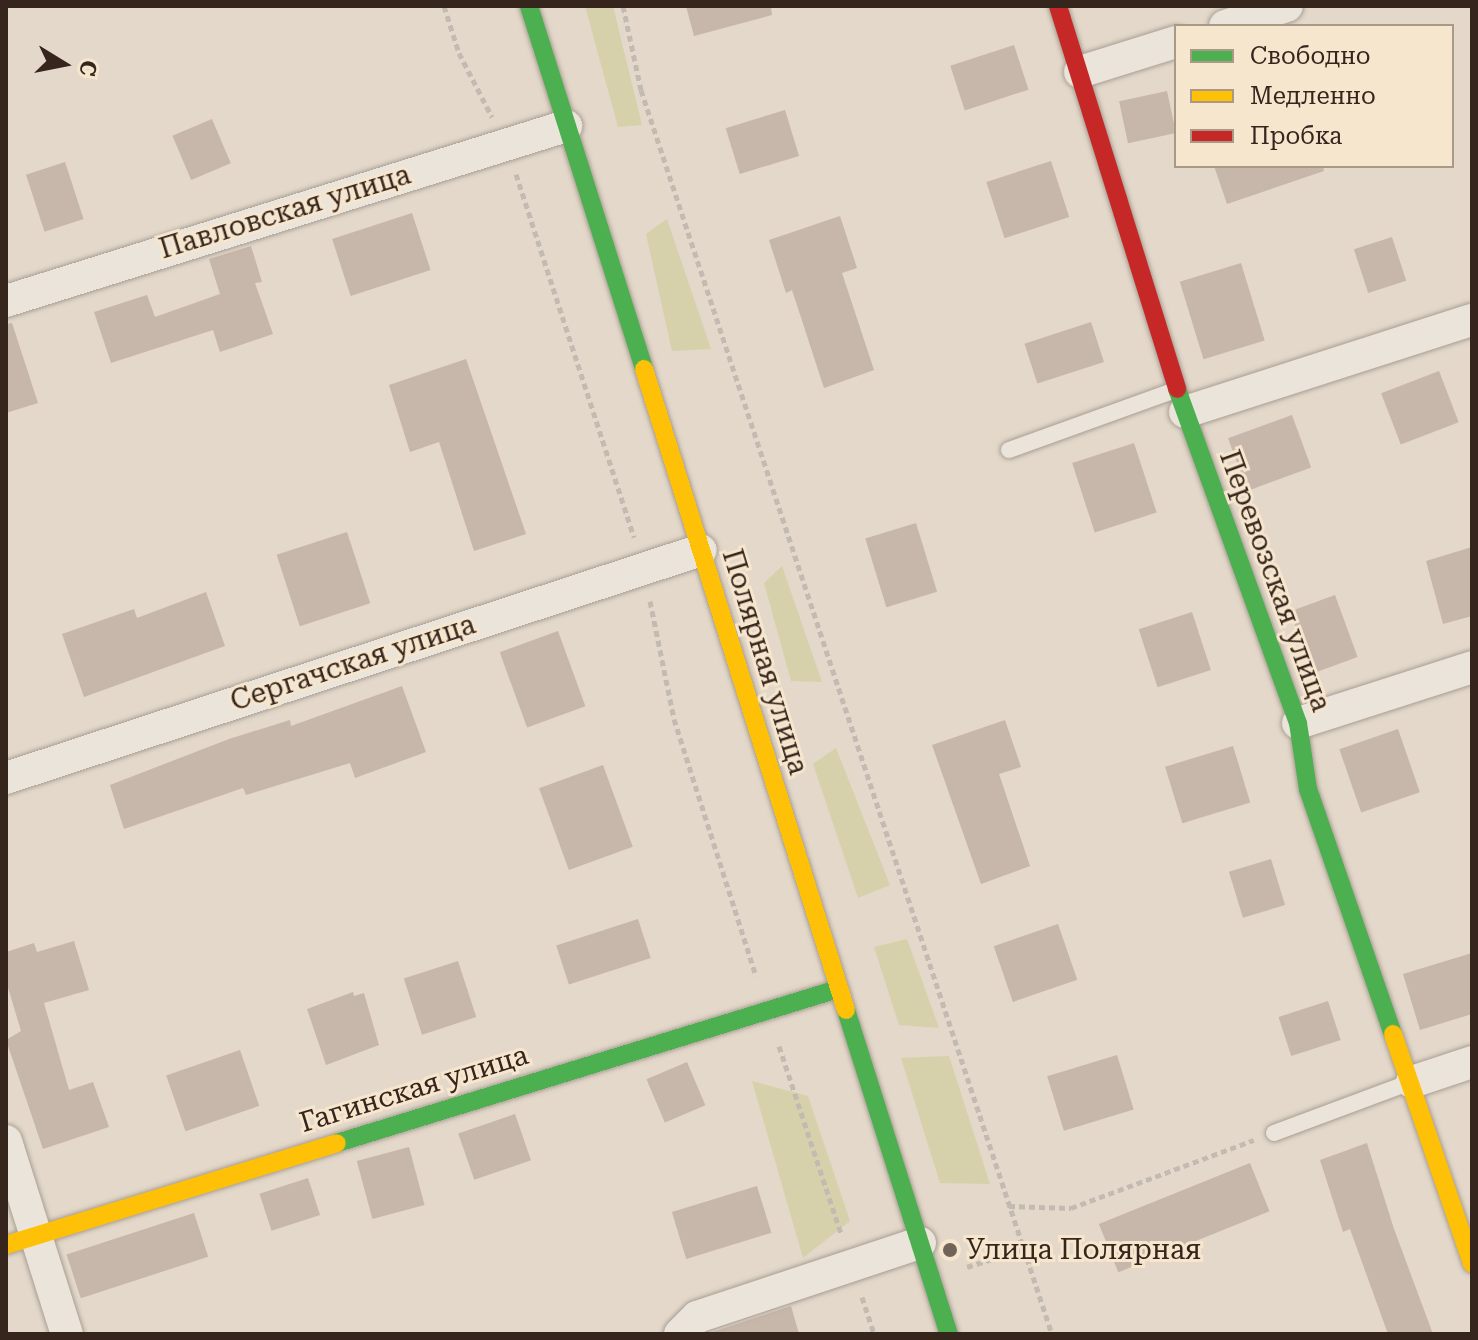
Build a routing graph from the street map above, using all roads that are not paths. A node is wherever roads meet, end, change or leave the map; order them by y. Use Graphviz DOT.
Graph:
graph roads {
  1 [pos="529,6"];
  2 [pos="1058,6"];
  3 [pos="1287,6"];
  4 [pos="1231,24"];
  5 [pos="1174,43"];
  6 [pos="1080,72"];
  7 [pos="566,126"];
  8 [pos="6,301"];
  9 [pos="1472,320"];
  10 [pos="1181,401"];
  11 [pos="1009,450"];
  12 [pos="701,550"];
  13 [pos="1472,667"];
  14 [pos="1298,723"];
  15 [pos="6,778"];
  16 [pos="838,989"];
  17 [pos="1472,1062"];
  18 [pos="1412,1082"];
  19 [pos="1274,1133"];
  20 [pos="6,1141"];
  21 [pos="21,1240"];
  22 [pos="920,1243"];
  23 [pos="1472,1264"];
  24 [pos="67,1334"];
  25 [pos="680,1334"];
  26 [pos="949,1334"];
  1 -- 7 [label="street, Полярная улица"];
  2 -- 6 [label="street, Перевозская улица"];
  3 -- 4 [label="street"];
  5 -- 6 [label="street"];
  6 -- 10 [label="street, Перевозская улица"];
  7 -- 8 [label="street, Павловская улица"];
  7 -- 12 [label="street, Полярная улица"];
  9 -- 10 [label="street"];
  10 -- 11 [label="lane"];
  10 -- 14 [label="street, Перевозская улица"];
  12 -- 15 [label="street, Сергачская улица"];
  12 -- 16 [label="street, Полярная улица"];
  13 -- 14 [label="street"];
  14 -- 18 [label="street, Перевозская улица"];
  16 -- 21 [label="street, Гагинская улица"];
  16 -- 22 [label="street, Полярная улица"];
  17 -- 18 [label="street"];
  18 -- 19 [label="lane"];
  18 -- 23 [label="street, Перевозская улица"];
  20 -- 21 [label="street"];
  21 -- 24 [label="street"];
  22 -- 25 [label="street"];
  22 -- 26 [label="street, Полярная улица"];
}
